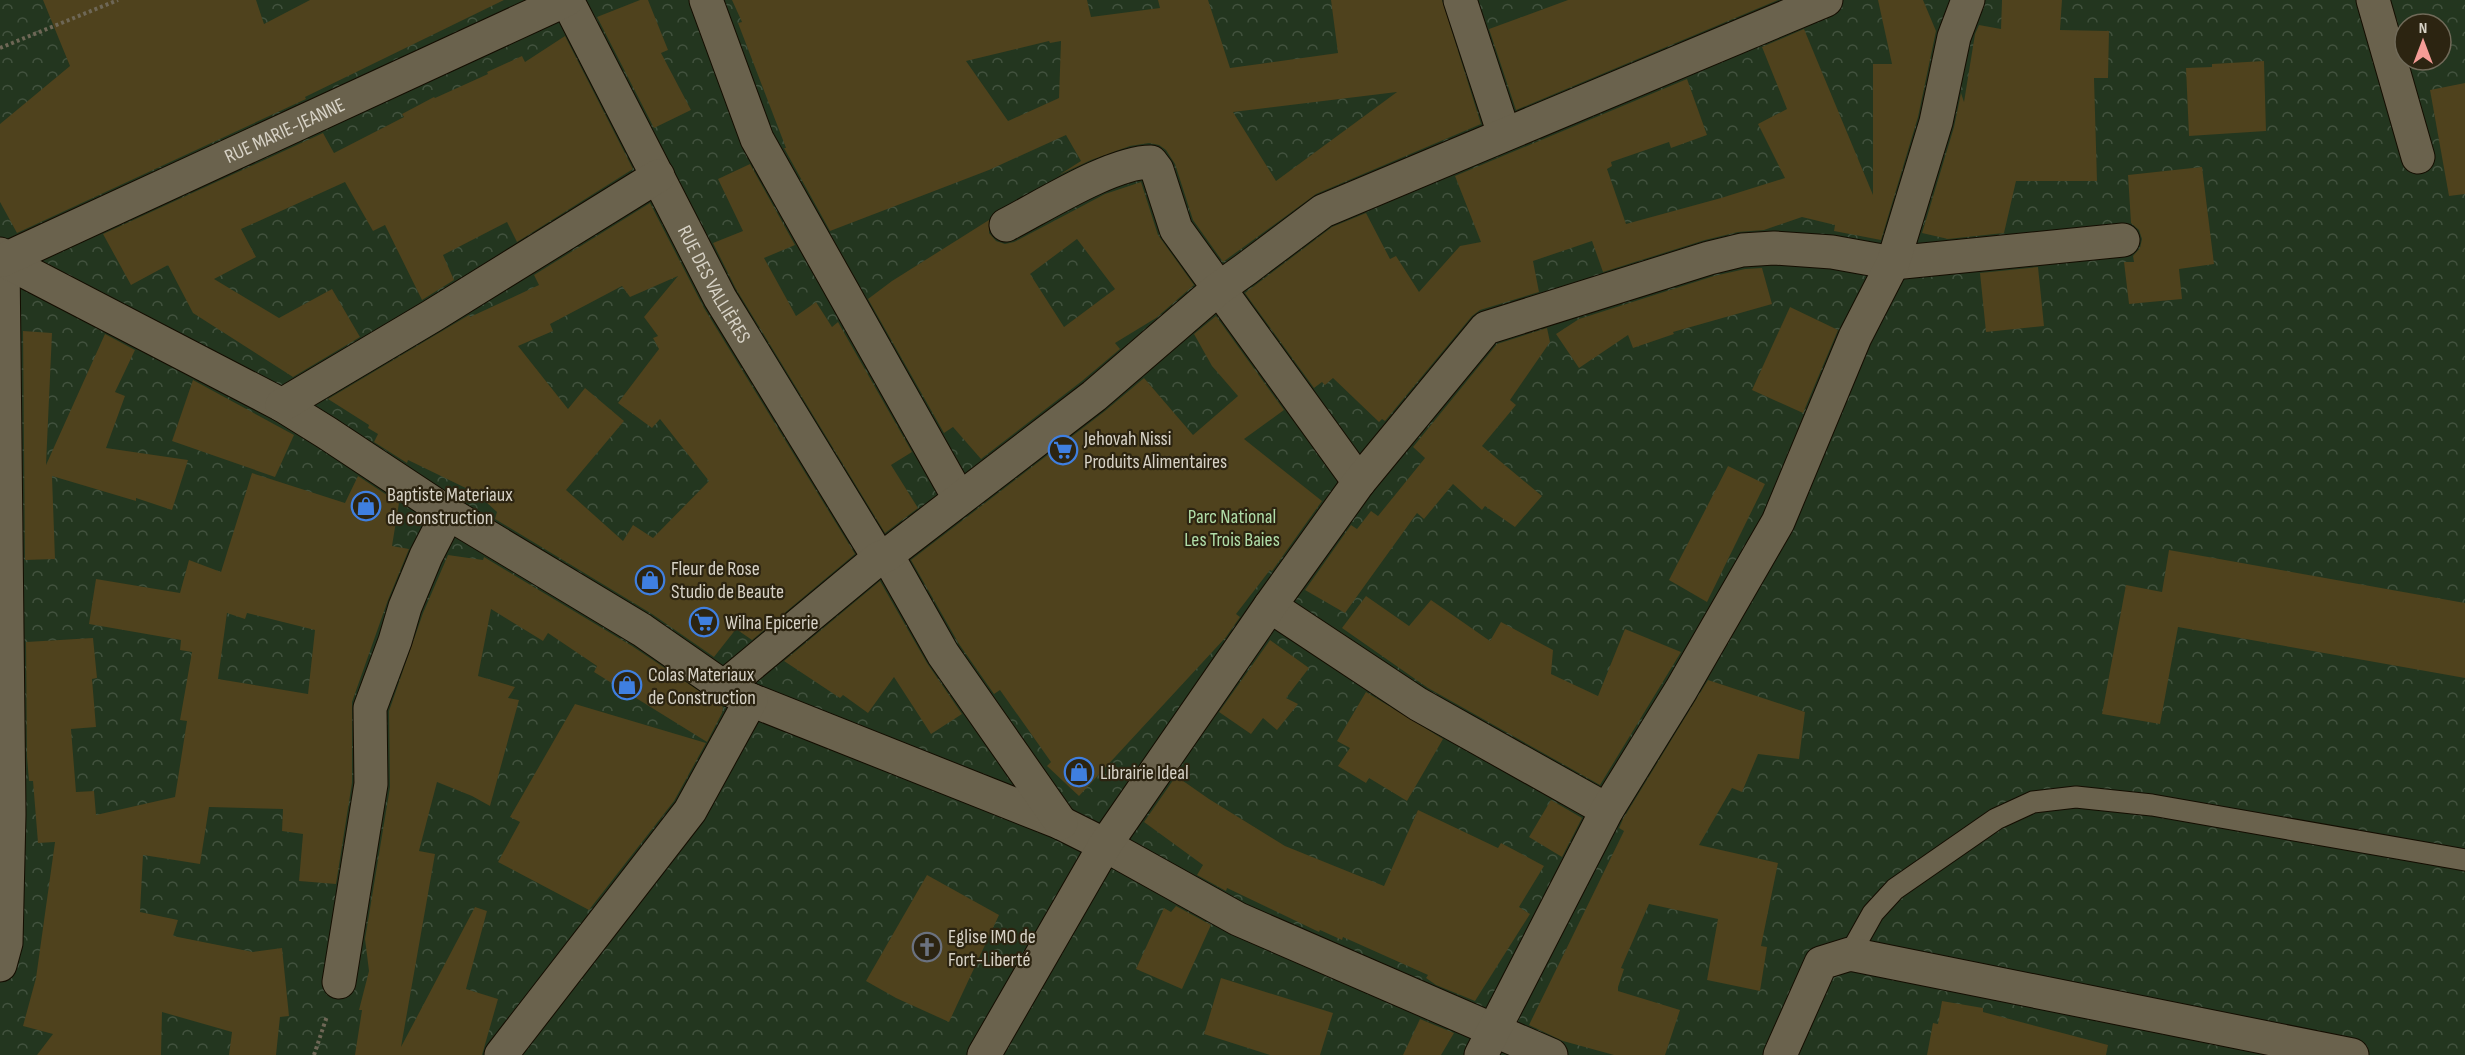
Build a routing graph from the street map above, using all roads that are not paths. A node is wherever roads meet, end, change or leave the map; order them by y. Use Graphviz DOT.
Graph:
graph roads {
  1 [pos="567,0"];
  2 [pos="706,0"];
  3 [pos="1460,0"];
  4 [pos="1826,0"];
  5 [pos="1968,0"];
  6 [pos="2373,0"];
  7 [pos="1504,134"];
  8 [pos="2418,157"];
  9 [pos="658,176"];
  10 [pos="1006,225"];
  11 [pos="2123,240"];
  12 [pos="2,257"];
  13 [pos="1893,263"];
  14 [pos="1218,289"];
  15 [pos="282,405"];
  16 [pos="1359,482"];
  17 [pos="959,498"];
  18 [pos="448,513"];
  19 [pos="883,556"];
  20 [pos="1270,606"];
  21 [pos="4,626"];
  22 [pos="737,693"];
  23 [pos="1607,810"];
  24 [pos="1061,823"];
  25 [pos="1105,845"];
  26 [pos="2465,860"];
  27 [pos="1851,954"];
  28 [pos="0,965"];
  29 [pos="339,982"];
  30 [pos="1487,1043"];
  31 [pos="2263,1046"];
  32 [pos="990,1053"];
  33 [pos="501,1055"];
  34 [pos="1551,1055"];
  35 [pos="1780,1055"];
  36 [pos="2352,1055"];
  1 -- 9 [label="street, RUE DES VALLIÈRES"];
  1 -- 12 [label="street, RUE MARIE-JEANNE"];
  2 -- 17 [label="street"];
  3 -- 7 [label="street"];
  4 -- 7 [label="street"];
  5 -- 13 [label="street"];
  6 -- 8 [label="street"];
  7 -- 14 [label="street"];
  9 -- 15 [label="street"];
  9 -- 19 [label="street, RUE DES VALLIÈRES"];
  10 -- 14 [label="street"];
  11 -- 13 [label="street"];
  12 -- 15 [label="street"];
  12 -- 21 [label="street"];
  13 -- 16 [label="street"];
  13 -- 23 [label="street"];
  14 -- 16 [label="street"];
  14 -- 17 [label="street"];
  15 -- 18 [label="street"];
  16 -- 20 [label="street"];
  17 -- 19 [label="street"];
  18 -- 22 [label="street"];
  18 -- 29 [label="street"];
  19 -- 22 [label="street"];
  19 -- 24 [label="street, RUE DES VALLIÈRES"];
  20 -- 23 [label="street"];
  20 -- 25 [label="street"];
  21 -- 28 [label="street"];
  22 -- 24 [label="street"];
  22 -- 33 [label="street"];
  23 -- 30 [label="street"];
  24 -- 25 [label="street"];
  25 -- 30 [label="street"];
  25 -- 32 [label="street"];
  26 -- 27 [label="lane"];
  27 -- 31 [label="street"];
  27 -- 35 [label="street"];
  30 -- 34 [label="street"];
  31 -- 36 [label="street"];
}
